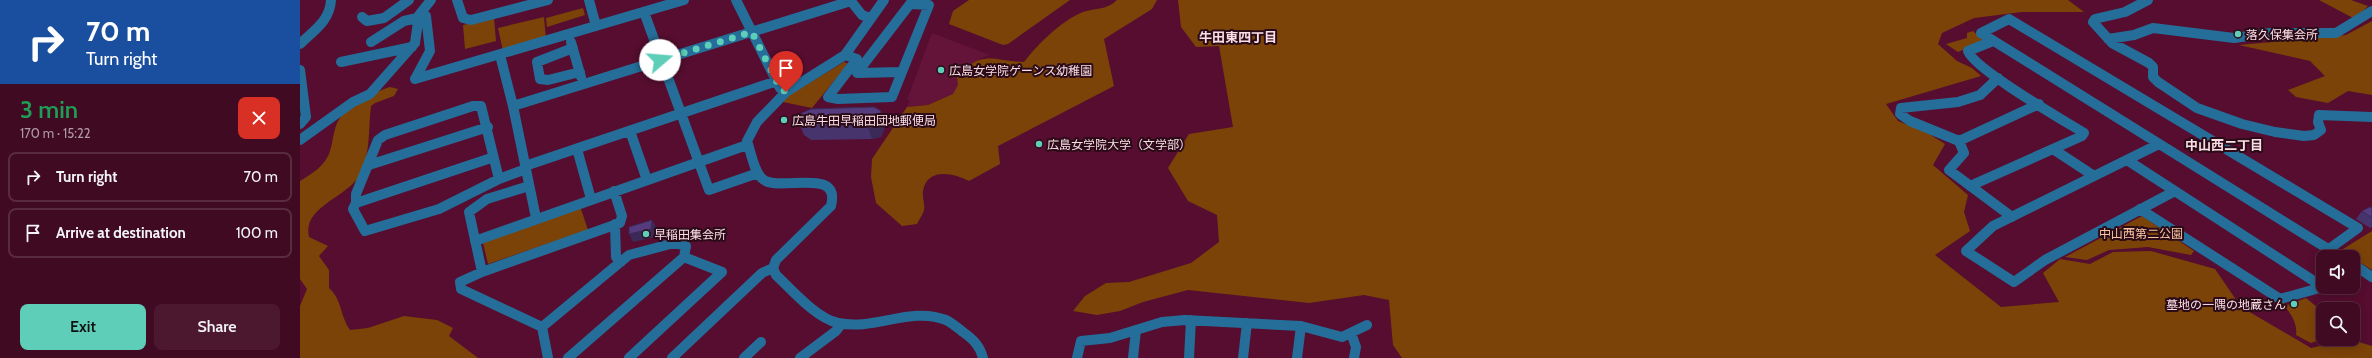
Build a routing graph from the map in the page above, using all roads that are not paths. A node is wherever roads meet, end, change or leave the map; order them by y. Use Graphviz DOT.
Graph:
graph roads {
  1 [pos="330,0"];
  2 [pos="409,0"];
  3 [pos="431,0"];
  4 [pos="457,0"];
  5 [pos="548,0"];
  6 [pos="589,0"];
  7 [pos="684,0"];
  8 [pos="736,0"];
  9 [pos="851,0"];
  10 [pos="884,0"];
  11 [pos="2148,0"];
  12 [pos="2372,11"];
  13 [pos="644,12"];
  14 [pos="419,15"];
  15 [pos="362,18"];
  16 [pos="870,18"];
  17 [pos="596,26"];
  18 [pos="752,32"];
  19 [pos="569,34"];
  20 [pos="2108,39"];
  21 [pos="1993,41"];
  22 [pos="371,42"];
  23 [pos="300,44"];
  24 [pos="412,47"];
  25 [pos="573,48"];
  26 [pos="500,55"];
  27 [pos="845,55"];
  28 [pos="660,60"];
  29 [pos="341,62"];
  30 [pos="300,70"];
  31 [pos="580,72"];
  32 [pos="903,72"];
  33 [pos="1998,78"];
  34 [pos="777,81"];
  35 [pos="584,84"];
  36 [pos="786,92"];
  37 [pos="2039,104"];
  38 [pos="513,106"];
  39 [pos="682,114"];
  40 [pos="2372,117"];
  41 [pos="300,124"];
  42 [pos="488,127"];
  43 [pos="630,131"];
  44 [pos="300,140"];
  45 [pos="1960,141"];
  46 [pos="2159,144"];
  47 [pos="747,145"];
  48 [pos="577,149"];
  49 [pos="2053,149"];
  50 [pos="491,158"];
  51 [pos="2127,160"];
  52 [pos="699,162"];
  53 [pos="370,165"];
  54 [pos="526,168"];
  55 [pos="758,173"];
  56 [pos="2094,176"];
  57 [pos="499,179"];
  58 [pos="647,180"];
  59 [pos="529,186"];
  60 [pos="1970,186"];
  61 [pos="614,191"];
  62 [pos="2175,191"];
  63 [pos="591,199"];
  64 [pos="356,203"];
  65 [pos="2140,210"];
  66 [pos="2012,217"];
  67 [pos="536,218"];
  68 [pos="615,224"];
  69 [pos="475,241"];
  70 [pos="2329,249"];
  71 [pos="684,257"];
  72 [pos="621,262"];
  73 [pos="773,268"];
  74 [pos="2360,269"];
  75 [pos="482,272"];
  76 [pos="2372,277"];
  77 [pos="2316,282"];
  78 [pos="2316,289"];
  79 [pos="1191,320"];
  80 [pos="1246,323"];
  81 [pos="840,324"];
  82 [pos="1367,325"];
  83 [pos="1301,326"];
  84 [pos="542,327"];
  85 [pos="1136,330"];
  86 [pos="1351,333"];
  87 [pos="761,342"];
  88 [pos="548,358"];
  89 [pos="568,358"];
  90 [pos="629,358"];
  91 [pos="672,358"];
  92 [pos="744,358"];
  93 [pos="800,358"];
  94 [pos="984,358"];
  95 [pos="1077,358"];
  96 [pos="1133,358"];
  97 [pos="1189,358"];
  98 [pos="1243,358"];
  99 [pos="1297,358"];
  100 [pos="1354,358"];
  1 -- 23 [label="street"];
  2 -- 15 [label="street"];
  3 -- 14 [label="street"];
  4 -- 5 [label="street"];
  6 -- 17 [label="street"];
  7 -- 13 [label="street"];
  8 -- 18 [label="street"];
  9 -- 16 [label="street"];
  9 -- 18 [label="street"];
  10 -- 16 [label="street"];
  11 -- 20 [label="street"];
  12 -- 20 [label="street"];
  13 -- 17 [label="street"];
  13 -- 28 [label="street"];
  14 -- 22 [label="street"];
  14 -- 24 [label="street"];
  14 -- 26 [label="street"];
  16 -- 27 [label="street"];
  17 -- 19 [label="street"];
  18 -- 28 [label="street"];
  18 -- 34 [label="street"];
  19 -- 25 [label="street"];
  19 -- 26 [label="street"];
  20 -- 40 [label="street"];
  21 -- 33 [label="street"];
  21 -- 46 [label="street"];
  21 -- 70 [label="street"];
  24 -- 29 [label="street"];
  24 -- 44 [label="street"];
  25 -- 31 [label="street"];
  25 -- 31 [label="street"];
  26 -- 38 [label="street"];
  27 -- 32 [label="street"];
  27 -- 36 [label="street"];
  28 -- 35 [label="street"];
  28 -- 39 [label="street"];
  30 -- 41 [label="street"];
  31 -- 35 [label="street"];
  32 -- 32 [label="street"];
  33 -- 37 [label="street"];
  33 -- 45 [label="street"];
  34 -- 36 [label="street"];
  34 -- 39 [label="street"];
  35 -- 38 [label="street"];
  36 -- 47 [label="street"];
  37 -- 45 [label="street"];
  37 -- 49 [label="street"];
  38 -- 54 [label="street"];
  39 -- 43 [label="street"];
  39 -- 52 [label="street"];
  42 -- 50 [label="street"];
  42 -- 53 [label="street"];
  42 -- 53 [label="street"];
  43 -- 48 [label="street"];
  43 -- 58 [label="street"];
  45 -- 60 [label="street"];
  46 -- 51 [label="street"];
  46 -- 70 [label="street"];
  47 -- 52 [label="street"];
  47 -- 55 [label="street"];
  48 -- 54 [label="street"];
  48 -- 63 [label="street"];
  49 -- 56 [label="street"];
  49 -- 60 [label="street"];
  50 -- 57 [label="street"];
  50 -- 64 [label="street"];
  51 -- 56 [label="street"];
  51 -- 62 [label="street"];
  52 -- 55 [label="street"];
  52 -- 58 [label="street"];
  53 -- 64 [label="street"];
  54 -- 57 [label="street"];
  54 -- 59 [label="street"];
  55 -- 73 [label="street"];
  56 -- 66 [label="street"];
  57 -- 64 [label="street"];
  58 -- 61 [label="street"];
  59 -- 67 [label="street"];
  59 -- 69 [label="street"];
  60 -- 66 [label="street"];
  61 -- 63 [label="street"];
  61 -- 68 [label="street"];
  62 -- 65 [label="street"];
  62 -- 77 [label="street"];
  63 -- 67 [label="street"];
  65 -- 66 [label="street"];
  65 -- 78 [label="street"];
  67 -- 69 [label="street"];
  68 -- 72 [label="street"];
  68 -- 75 [label="street"];
  69 -- 75 [label="street"];
  71 -- 72 [label="street"];
  71 -- 89 [label="street"];
  71 -- 90 [label="street"];
  72 -- 84 [label="street"];
  73 -- 81 [label="street"];
  73 -- 91 [label="street"];
  74 -- 76 [label="street"];
  75 -- 84 [label="street"];
  79 -- 80 [label="street"];
  79 -- 85 [label="street"];
  79 -- 97 [label="street"];
  80 -- 83 [label="street"];
  80 -- 98 [label="street"];
  81 -- 93 [label="street"];
  81 -- 94 [label="street"];
  82 -- 86 [label="street"];
  83 -- 86 [label="street"];
  83 -- 99 [label="street"];
  84 -- 88 [label="street"];
  85 -- 95 [label="street"];
  85 -- 96 [label="street"];
  86 -- 100 [label="street"];
  87 -- 92 [label="street"];
}
